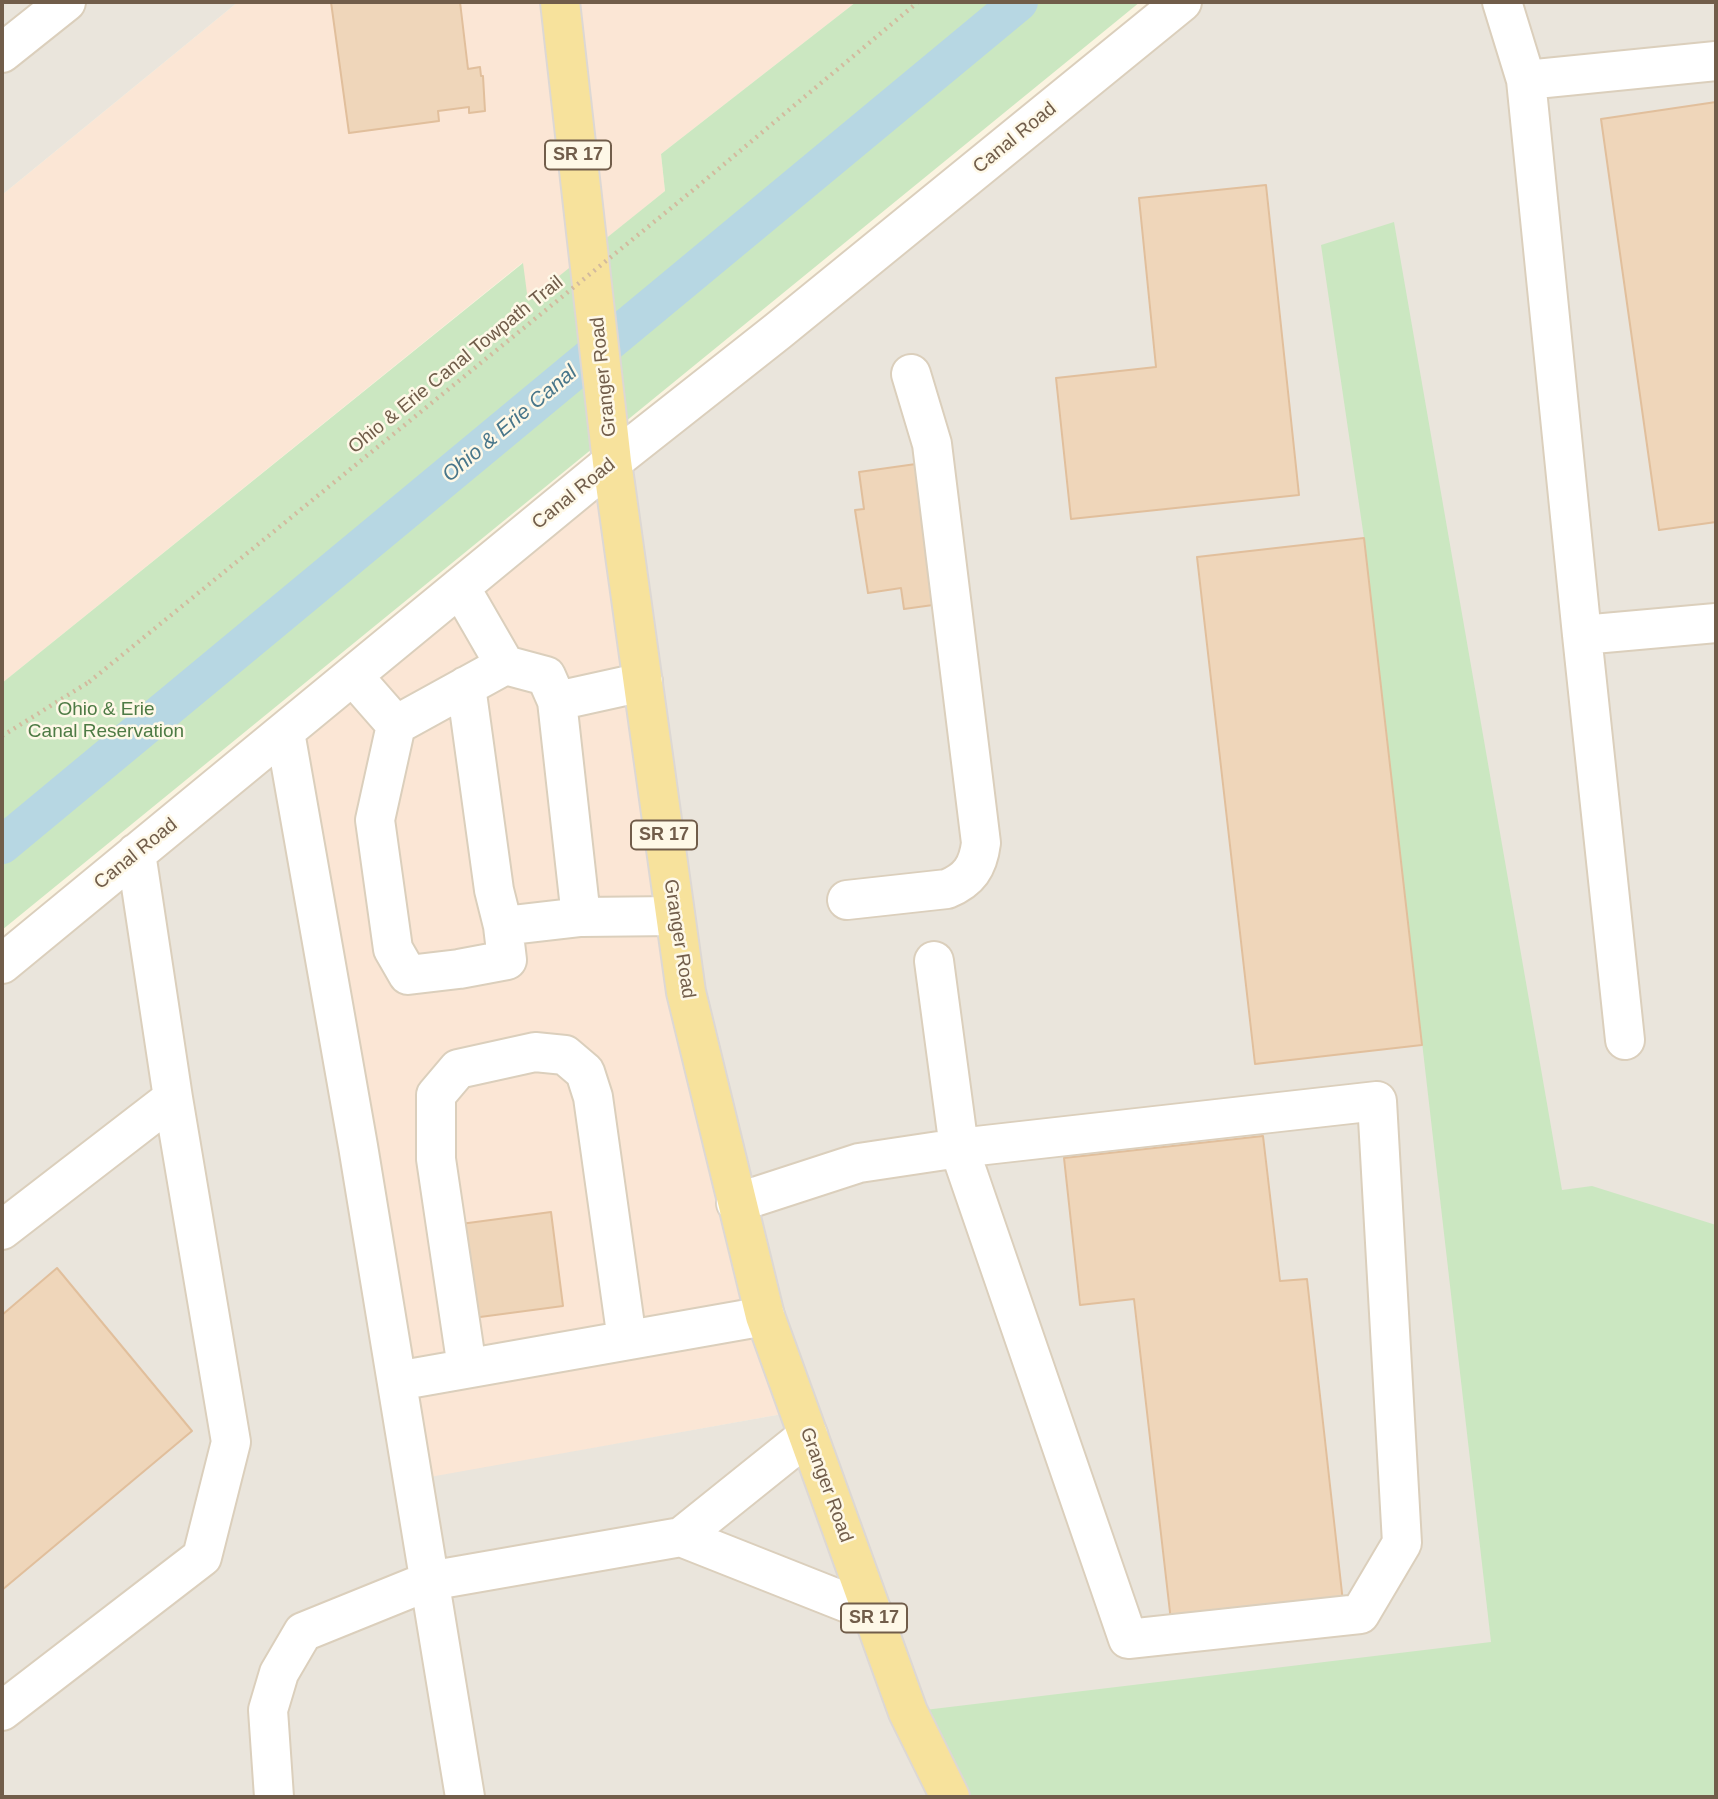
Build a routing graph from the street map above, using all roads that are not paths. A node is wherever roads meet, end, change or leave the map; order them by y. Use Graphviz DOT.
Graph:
graph roads {
  1 [pos="66,2"];
  2 [pos="560,2"];
  3 [pos="1182,2"];
  4 [pos="1502,2"];
  5 [pos="2,52"];
  6 [pos="1716,61"];
  7 [pos="1526,80"];
  8 [pos="911,374"];
  9 [pos="612,462"];
  10 [pos="460,587"];
  11 [pos="1716,623"];
  12 [pos="1581,635"];
  13 [pos="505,665"];
  14 [pos="353,676"];
  15 [pos="643,682"];
  16 [pos="466,686"];
  17 [pos="557,701"];
  18 [pos="396,725"];
  19 [pos="285,732"];
  20 [pos="136,853"];
  21 [pos="846,900"];
  22 [pos="676,916"];
  23 [pos="581,917"];
  24 [pos="503,926"];
  25 [pos="934,961"];
  26 [pos="2,964"];
  27 [pos="1625,1040"];
  28 [pos="173,1098"];
  29 [pos="959,1148"];
  30 [pos="736,1203"];
  31 [pos="2,1230"];
  32 [pos="765,1316"];
  33 [pos="627,1340"];
  34 [pos="467,1368"];
  35 [pos="397,1381"];
  36 [pos="808,1435"];
  37 [pos="681,1537"];
  38 [pos="429,1581"];
  39 [pos="873,1613"];
  40 [pos="2,1711"];
  41 [pos="274,1797"];
  42 [pos="465,1797"];
  43 [pos="950,1797"];
  1 -- 5 [label="street"];
  2 -- 9 [label="main road, Granger Road / SR 17"];
  3 -- 9 [label="street, Canal Road"];
  4 -- 7 [label="street"];
  6 -- 7 [label="street"];
  7 -- 12 [label="street"];
  8 -- 21 [label="street"];
  9 -- 10 [label="street, Canal Road"];
  9 -- 15 [label="main road, Granger Road / SR 17"];
  10 -- 13 [label="street"];
  10 -- 14 [label="street, Canal Road"];
  11 -- 12 [label="street"];
  12 -- 27 [label="street"];
  13 -- 16 [label="street"];
  13 -- 17 [label="street"];
  14 -- 18 [label="street"];
  14 -- 19 [label="street, Canal Road"];
  15 -- 17 [label="street"];
  15 -- 22 [label="main road, Granger Road / SR 17"];
  16 -- 18 [label="street"];
  16 -- 24 [label="street"];
  17 -- 23 [label="street"];
  18 -- 24 [label="street"];
  19 -- 20 [label="street, Canal Road"];
  19 -- 35 [label="street"];
  20 -- 26 [label="street, Canal Road"];
  20 -- 28 [label="street"];
  22 -- 23 [label="street"];
  22 -- 30 [label="main road, Granger Road / SR 17"];
  23 -- 24 [label="street"];
  25 -- 29 [label="street"];
  28 -- 31 [label="street"];
  28 -- 40 [label="street"];
  29 -- 29 [label="street"];
  29 -- 30 [label="street"];
  30 -- 32 [label="main road, Granger Road / SR 17"];
  32 -- 33 [label="street"];
  32 -- 36 [label="main road, Granger Road / SR 17"];
  33 -- 34 [label="street"];
  33 -- 34 [label="street"];
  34 -- 35 [label="street"];
  35 -- 38 [label="street"];
  36 -- 37 [label="street"];
  36 -- 39 [label="main road, Granger Road / SR 17"];
  37 -- 38 [label="street"];
  37 -- 39 [label="street"];
  38 -- 41 [label="street"];
  38 -- 42 [label="street"];
  39 -- 43 [label="main road, Granger Road / SR 17"];
}
